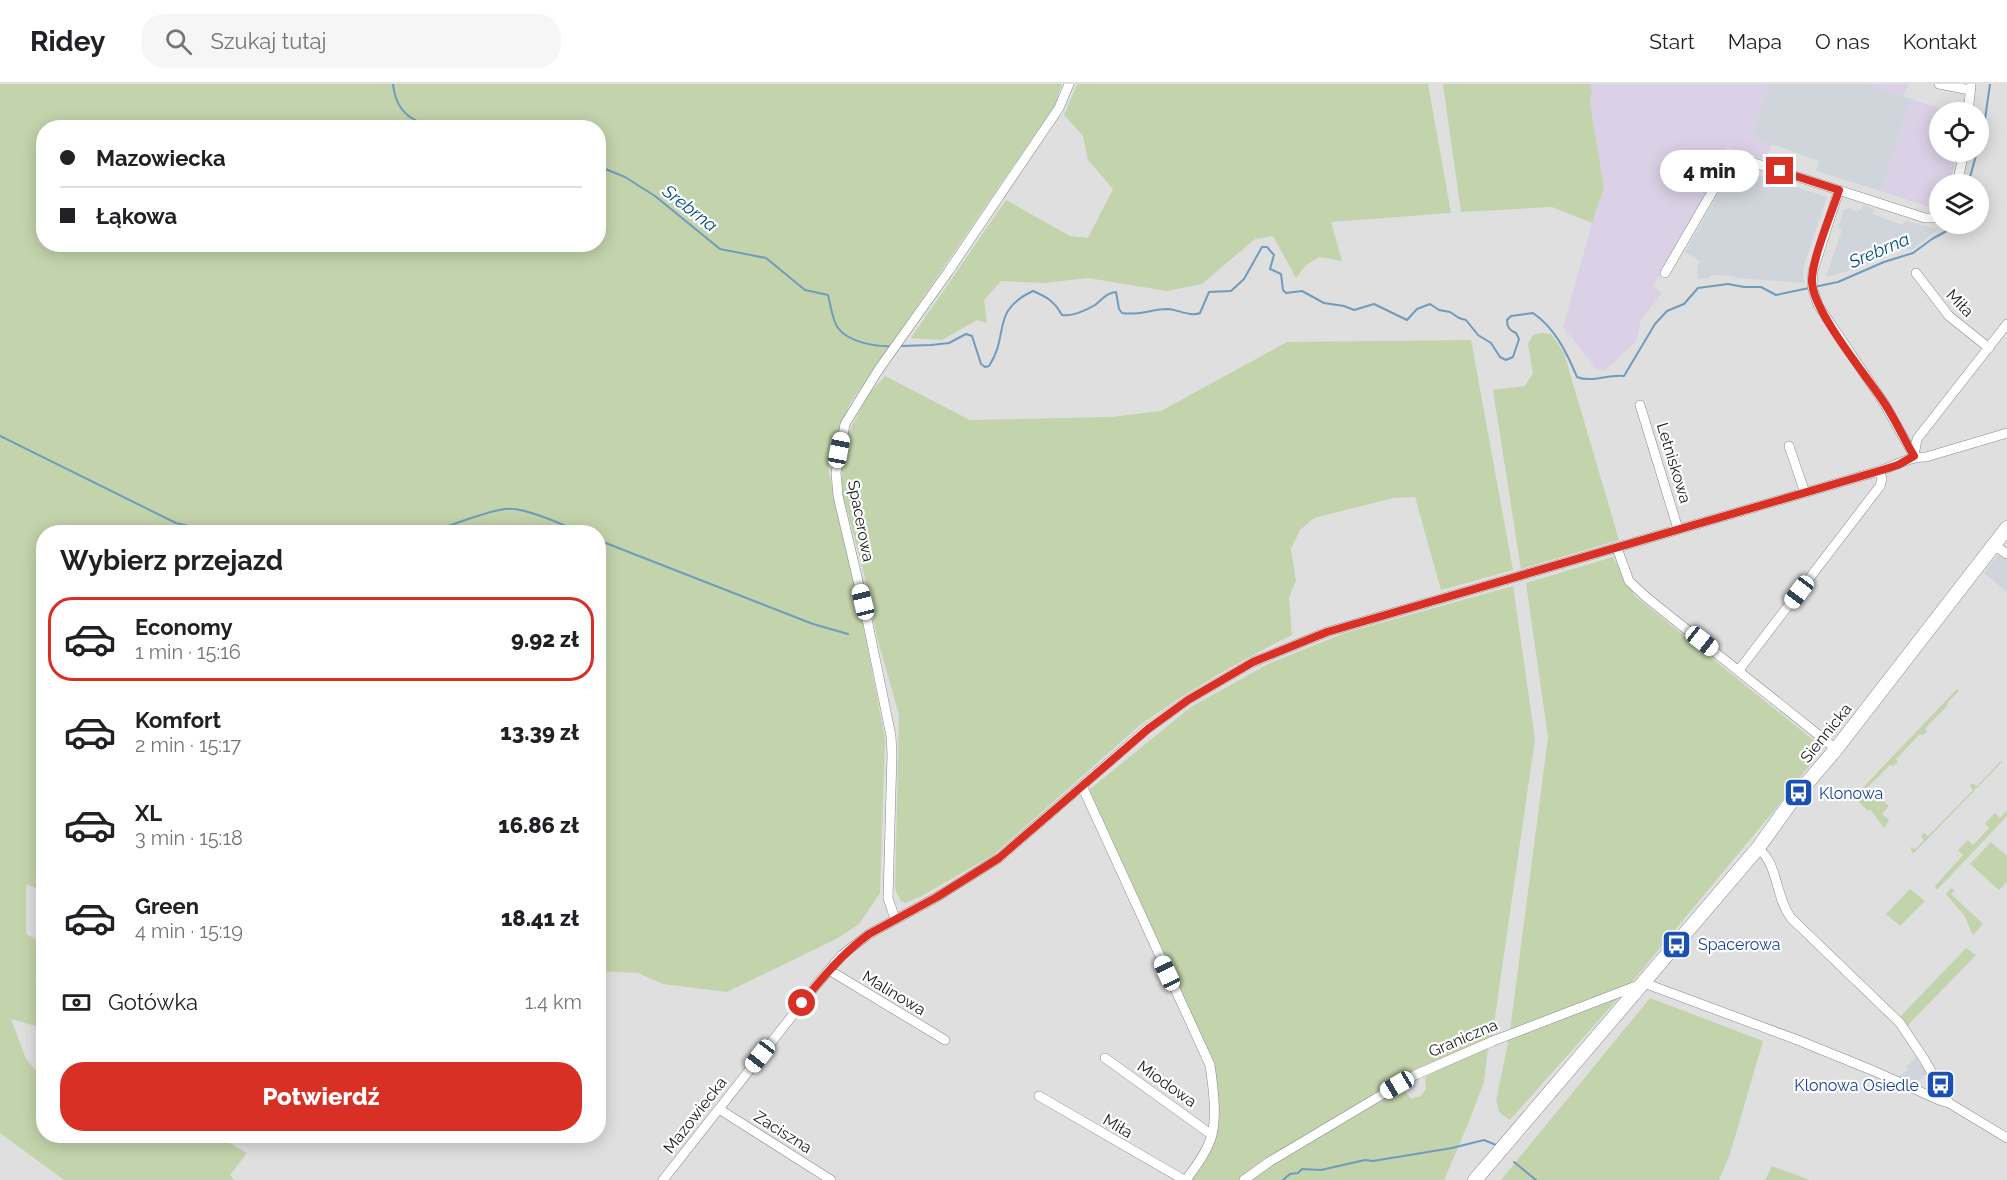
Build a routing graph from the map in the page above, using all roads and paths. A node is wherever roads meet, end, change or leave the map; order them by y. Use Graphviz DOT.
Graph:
graph roads {
  1 [pos="1069,84"];
  2 [pos="1939,84"];
  3 [pos="1970,87"];
  4 [pos="1969,102"];
  5 [pos="1839,190"];
  6 [pos="1929,218"];
  7 [pos="1665,273"];
  8 [pos="1916,273"];
  9 [pos="2007,324"];
  10 [pos="1989,348"];
  11 [pos="1640,405"];
  12 [pos="2007,433"];
  13 [pos="1790,446"];
  14 [pos="1914,456"];
  15 [pos="1879,471"];
  16 [pos="1806,492"];
  17 [pos="2007,528"];
  18 [pos="1678,530"];
  19 [pos="1994,545"];
  20 [pos="1622,546"];
  21 [pos="2007,554"];
  22 [pos="1739,670"];
  23 [pos="1836,749"];
  24 [pos="1082,786"];
  25 [pos="1758,848"];
  26 [pos="895,919"];
  27 [pos="829,970"];
  28 [pos="1644,983"];
  29 [pos="945,1040"];
  30 [pos="1105,1058"];
  31 [pos="1039,1096"];
  32 [pos="1949,1103"];
  33 [pos="719,1108"];
  34 [pos="1212,1135"];
  35 [pos="2007,1138"];
  36 [pos="663,1180"];
  37 [pos="831,1180"];
  38 [pos="1185,1180"];
  39 [pos="1244,1180"];
  40 [pos="1475,1180"];
  1 -- 26 [label="street, Spacerowa"];
  2 -- 3 [label="street"];
  3 -- 4 [label="street"];
  5 -- 6 [label="street"];
  5 -- 7 [label="street"];
  5 -- 14 [label="street"];
  8 -- 10 [label="street, Miła"];
  9 -- 10 [label="street"];
  10 -- 14 [label="street"];
  11 -- 18 [label="street, Letniskowa"];
  12 -- 14 [label="street, Mazowiecka"];
  13 -- 16 [label="street"];
  14 -- 15 [label="street, Mazowiecka"];
  15 -- 16 [label="street, Mazowiecka"];
  15 -- 22 [label="street"];
  16 -- 18 [label="street, Mazowiecka"];
  17 -- 19 [label="main road, Siennicka"];
  18 -- 20 [label="street, Mazowiecka"];
  19 -- 21 [label="street"];
  19 -- 23 [label="main road, Siennicka"];
  20 -- 22 [label="street"];
  20 -- 24 [label="street, Mazowiecka"];
  22 -- 23 [label="street"];
  23 -- 25 [label="main road, Siennicka"];
  24 -- 26 [label="street, Mazowiecka"];
  24 -- 34 [label="street"];
  25 -- 28 [label="main road, Siennicka"];
  25 -- 32 [label="street"];
  26 -- 27 [label="street, Mazowiecka"];
  27 -- 29 [label="street, Malinowa"];
  27 -- 33 [label="street, Mazowiecka"];
  28 -- 32 [label="street"];
  28 -- 39 [label="street, Graniczna"];
  28 -- 40 [label="main road, Siennicka"];
  30 -- 34 [label="street, Miodowa"];
  31 -- 38 [label="street, Miła"];
  32 -- 35 [label="street"];
  33 -- 36 [label="street, Mazowiecka"];
  33 -- 37 [label="street, Zaciszna"];
  34 -- 38 [label="street"];
}
